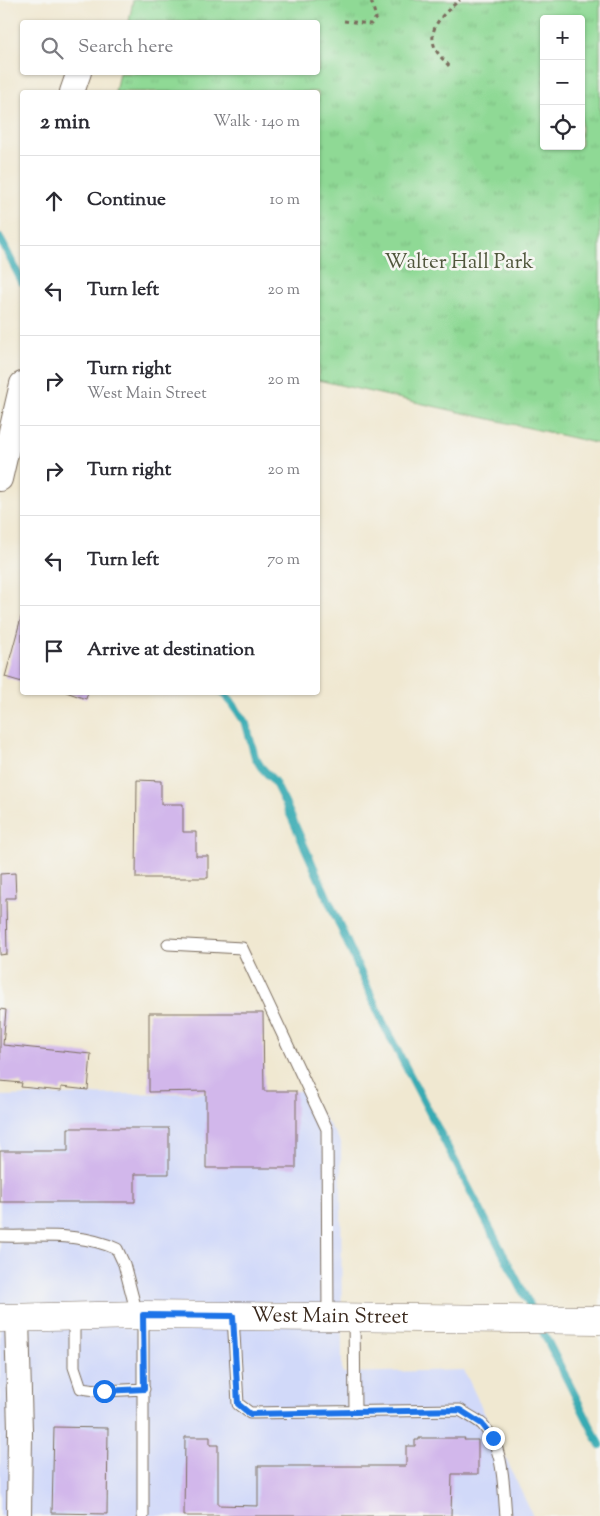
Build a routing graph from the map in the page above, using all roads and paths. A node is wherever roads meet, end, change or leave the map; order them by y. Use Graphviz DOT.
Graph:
graph roads {
  1 [pos="371,0"];
  2 [pos="460,0"];
  3 [pos="344,22"];
  4 [pos="449,66"];
  5 [pos="78,75"];
  6 [pos="73,90"];
  7 [pos="20,393"];
  8 [pos="0,479"];
  9 [pos="168,944"];
  10 [pos="0,1236"];
  11 [pos="140,1315"];
  12 [pos="233,1316"];
  13 [pos="74,1317"];
  14 [pos="341,1317"];
  15 [pos="9,1318"];
  16 [pos="600,1320"];
  17 [pos="144,1389"];
  18 [pos="355,1412"];
  19 [pos="19,1516"];
  20 [pos="143,1516"];
  21 [pos="506,1516"];
  1 -- 3 [label="path"];
  2 -- 4 [label="path"];
  5 -- 6 [label="street"];
  7 -- 8 [label="street"];
  9 -- 14 [label="lane"];
  10 -- 11 [label="lane"];
  11 -- 12 [label="main road, West Main Street"];
  11 -- 13 [label="main road, West Main Street"];
  11 -- 17 [label="lane"];
  12 -- 14 [label="main road, West Main Street"];
  12 -- 18 [label="lane"];
  13 -- 15 [label="main road, West Main Street"];
  13 -- 17 [label="lane"];
  14 -- 16 [label="main road, West Main Street"];
  14 -- 18 [label="lane"];
  15 -- 19 [label="street"];
  17 -- 20 [label="lane"];
  18 -- 21 [label="lane"];
}
